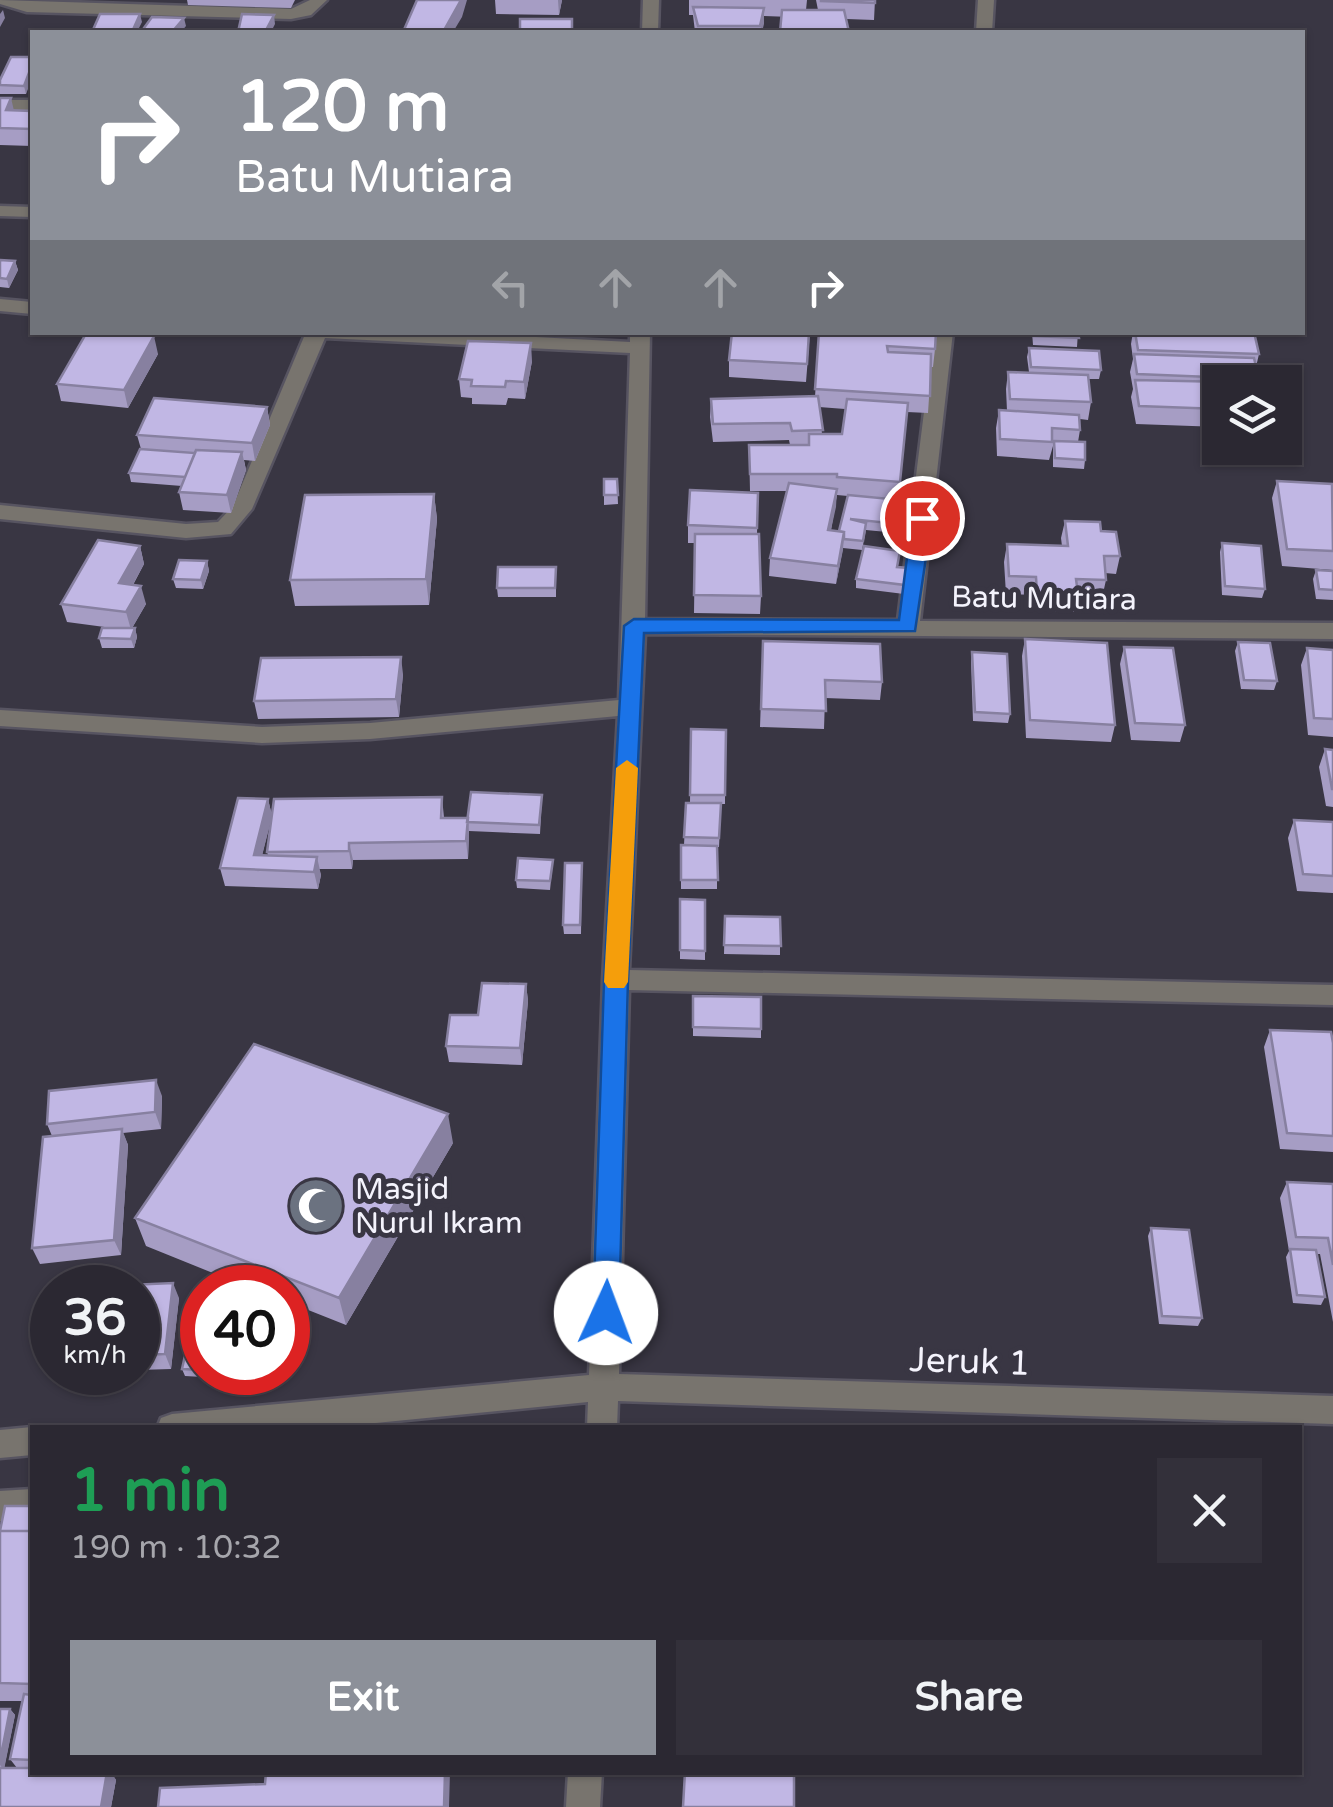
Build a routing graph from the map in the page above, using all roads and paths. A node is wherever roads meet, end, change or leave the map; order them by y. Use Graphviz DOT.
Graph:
graph roads {
  1 [pos="3,0"];
  2 [pos="319,0"];
  3 [pos="651,0"];
  4 [pos="986,0"];
  5 [pos="650,30"];
  6 [pos="984,30"];
  7 [pos="0,104"];
  8 [pos="30,105"];
  9 [pos="0,211"];
  10 [pos="30,212"];
  11 [pos="0,306"];
  12 [pos="30,308"];
  13 [pos="315,335"];
  14 [pos="408,335"];
  15 [pos="944,335"];
  16 [pos="639,340"];
  17 [pos="0,512"];
  18 [pos="634,626"];
  19 [pos="908,626"];
  20 [pos="1333,631"];
  21 [pos="631,707"];
  22 [pos="0,718"];
  23 [pos="616,980"];
  24 [pos="1333,995"];
  25 [pos="604,1387"];
  26 [pos="1333,1410"];
  27 [pos="204,1425"];
  28 [pos="602,1425"];
  29 [pos="30,1440"];
  30 [pos="0,1444"];
  31 [pos="30,1504"];
  32 [pos="0,1506"];
  33 [pos="585,1775"];
  34 [pos="584,1807"];
  1 -- 2 [label="street"];
  3 -- 5 [label="street"];
  4 -- 6 [label="street"];
  7 -- 8 [label="street"];
  9 -- 10 [label="street"];
  11 -- 12 [label="street"];
  13 -- 17 [label="street"];
  14 -- 16 [label="street"];
  15 -- 19 [label="street"];
  16 -- 18 [label="street"];
  18 -- 19 [label="street, Batu Mutiara"];
  18 -- 21 [label="street"];
  19 -- 20 [label="street, Batu Mutiara"];
  21 -- 22 [label="street"];
  21 -- 23 [label="street"];
  23 -- 24 [label="street"];
  23 -- 25 [label="street"];
  25 -- 26 [label="street, Jeruk 1"];
  25 -- 27 [label="street, Jeruk 1"];
  25 -- 28 [label="street"];
  29 -- 30 [label="street"];
  31 -- 32 [label="street"];
  33 -- 34 [label="street"];
}
